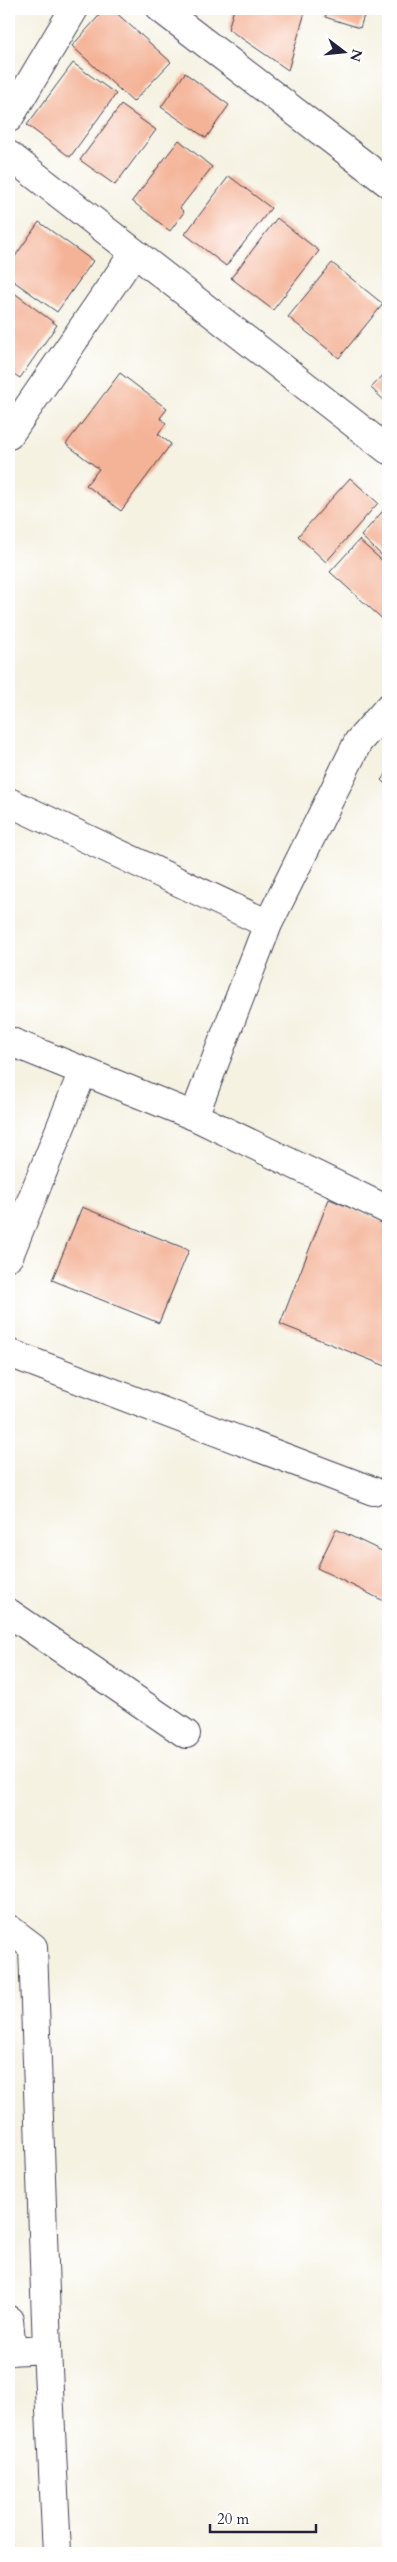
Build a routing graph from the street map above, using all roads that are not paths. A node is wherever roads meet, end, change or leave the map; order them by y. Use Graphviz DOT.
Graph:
graph roads {
  1 [pos="74,9"];
  2 [pos="161,9"];
  3 [pos="9,118"];
  4 [pos="9,155"];
  5 [pos="388,183"];
  6 [pos="134,253"];
  7 [pos="9,435"];
  8 [pos="388,450"];
  9 [pos="388,708"];
  10 [pos="9,802"];
  11 [pos="268,924"];
  12 [pos="9,1041"];
  13 [pos="83,1071"];
  14 [pos="194,1116"];
  15 [pos="388,1210"];
  16 [pos="9,1256"];
  17 [pos="9,1353"];
  18 [pos="373,1491"];
  19 [pos="9,1613"];
  20 [pos="186,1734"];
  21 [pos="9,1928"];
  22 [pos="9,2320"];
  23 [pos="47,2349"];
  24 [pos="10,2351"];
  25 [pos="57,2553"];
  1 -- 3 [label="street"];
  2 -- 5 [label="street"];
  4 -- 6 [label="street"];
  6 -- 7 [label="street"];
  6 -- 8 [label="street"];
  9 -- 11 [label="street"];
  10 -- 11 [label="street"];
  11 -- 14 [label="street"];
  12 -- 13 [label="street"];
  13 -- 14 [label="street"];
  13 -- 16 [label="street"];
  14 -- 15 [label="street"];
  17 -- 18 [label="street"];
  19 -- 20 [label="street"];
  21 -- 23 [label="street"];
  22 -- 24 [label="street"];
  23 -- 24 [label="street"];
  23 -- 25 [label="street"];
}
